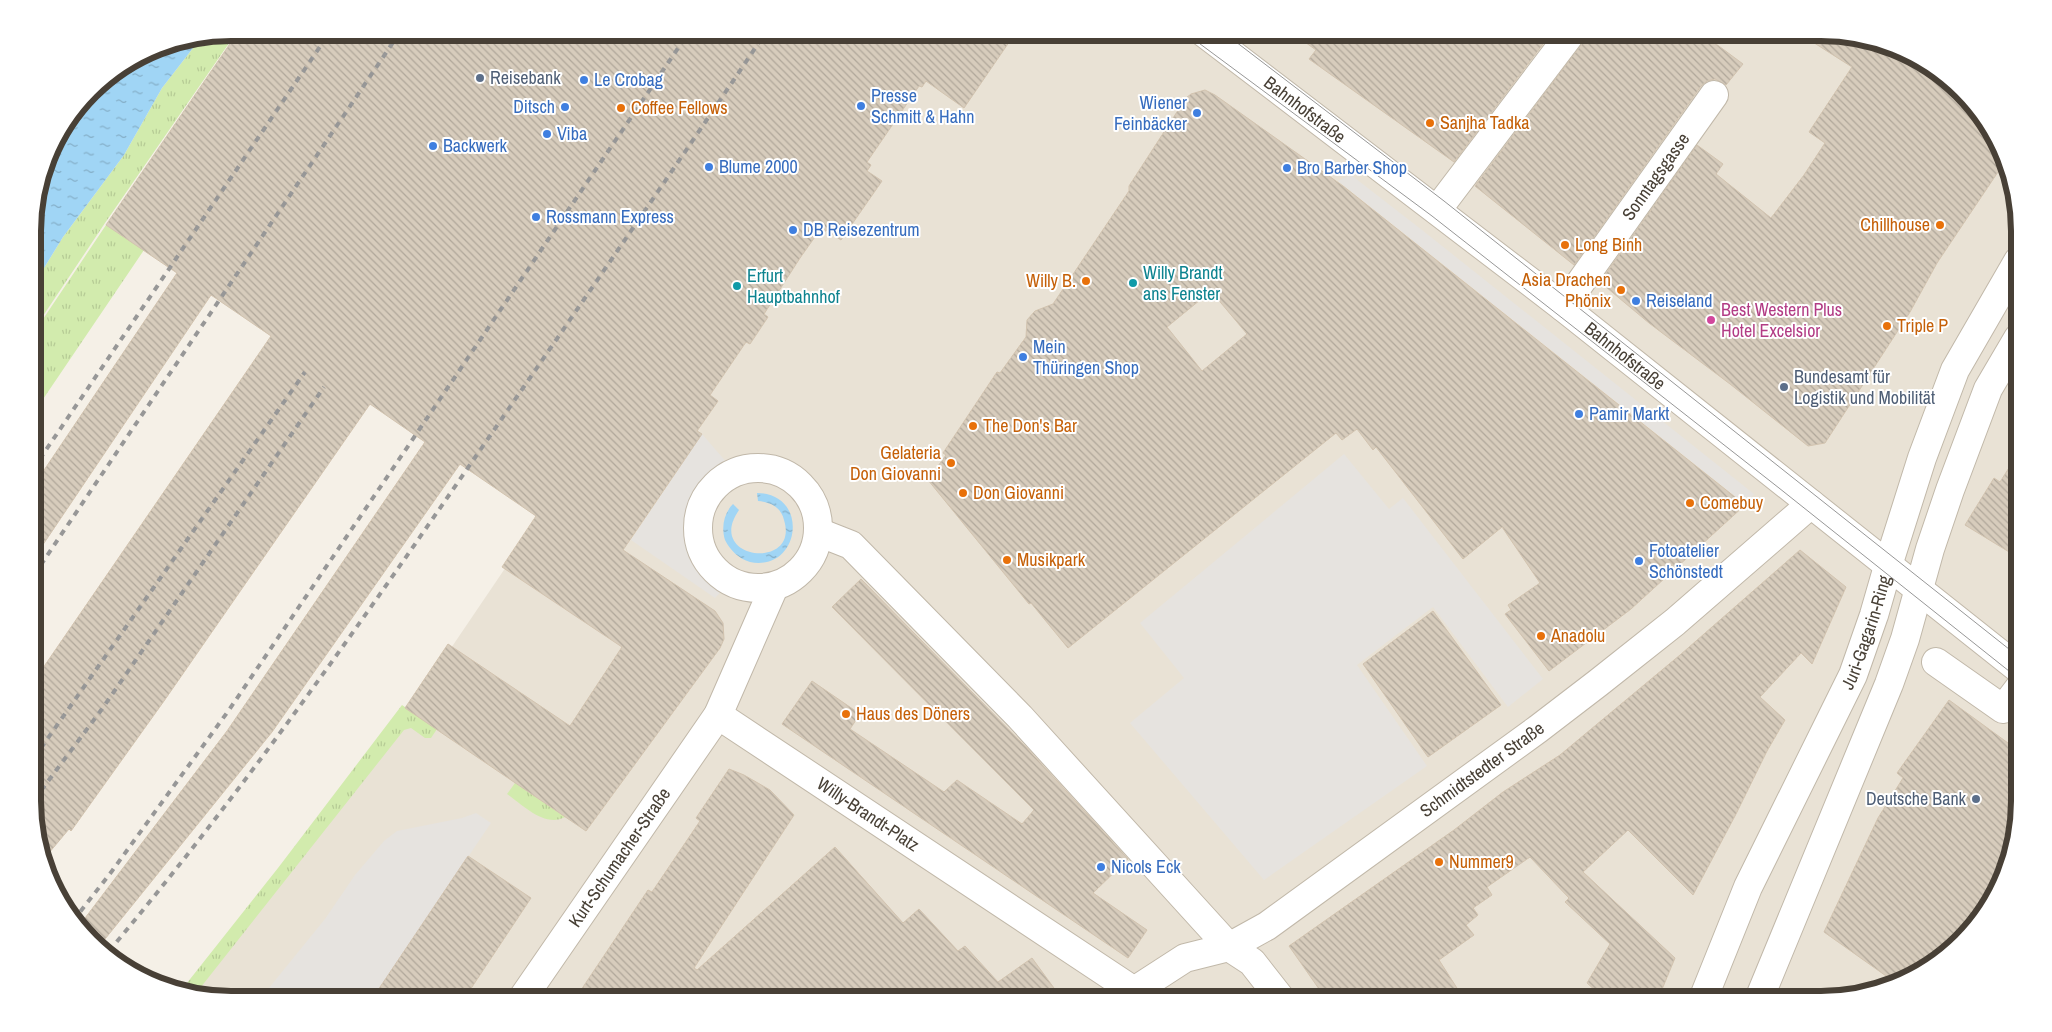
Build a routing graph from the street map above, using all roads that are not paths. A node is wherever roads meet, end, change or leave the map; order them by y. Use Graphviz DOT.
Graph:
graph roads {
  1 [pos="1215,41"];
  2 [pos="1565,41"];
  3 [pos="1714,95"];
  4 [pos="1437,210"];
  5 [pos="2011,273"];
  6 [pos="1563,307"];
  7 [pos="2011,350"];
  8 [pos="1811,504"];
  9 [pos="818,532"];
  10 [pos="1878,557"];
  11 [pos="774,587"];
  12 [pos="1919,588"];
  13 [pos="1936,662"];
  14 [pos="2011,663"];
  15 [pos="2011,698"];
  16 [pos="718,715"];
  17 [pos="1229,947"];
  18 [pos="528,991"];
  19 [pos="1126,991"];
  20 [pos="1138,991"];
  21 [pos="1275,991"];
  22 [pos="1706,991"];
  23 [pos="1762,991"];
  1 -- 4 [label="street, Bahnhofstraße"];
  2 -- 4 [label="street"];
  3 -- 6 [label="street, Sonntagsgasse"];
  4 -- 6 [label="street, Bahnhofstraße"];
  5 -- 10 [label="street, Juri-Gagarin-Ring"];
  6 -- 8 [label="street, Bahnhofstraße"];
  7 -- 12 [label="street, Juri-Gagarin-Ring"];
  8 -- 10 [label="street, Bahnhofstraße"];
  8 -- 17 [label="street, Schmidtstedter Straße"];
  9 -- 11 [label="street"];
  9 -- 11 [label="street"];
  9 -- 17 [label="street"];
  10 -- 12 [label="street, Bahnhofstraße"];
  10 -- 22 [label="street, Juri-Gagarin-Ring"];
  11 -- 16 [label="street"];
  12 -- 14 [label="street, Bahnhofstraße"];
  12 -- 23 [label="street, Juri-Gagarin-Ring"];
  13 -- 15 [label="street"];
  16 -- 18 [label="street, Kurt-Schumacher-Straße"];
  16 -- 19 [label="street, Willy-Brandt-Platz"];
  17 -- 20 [label="street, Schmidtstedter Straße"];
  17 -- 21 [label="street"];
}
